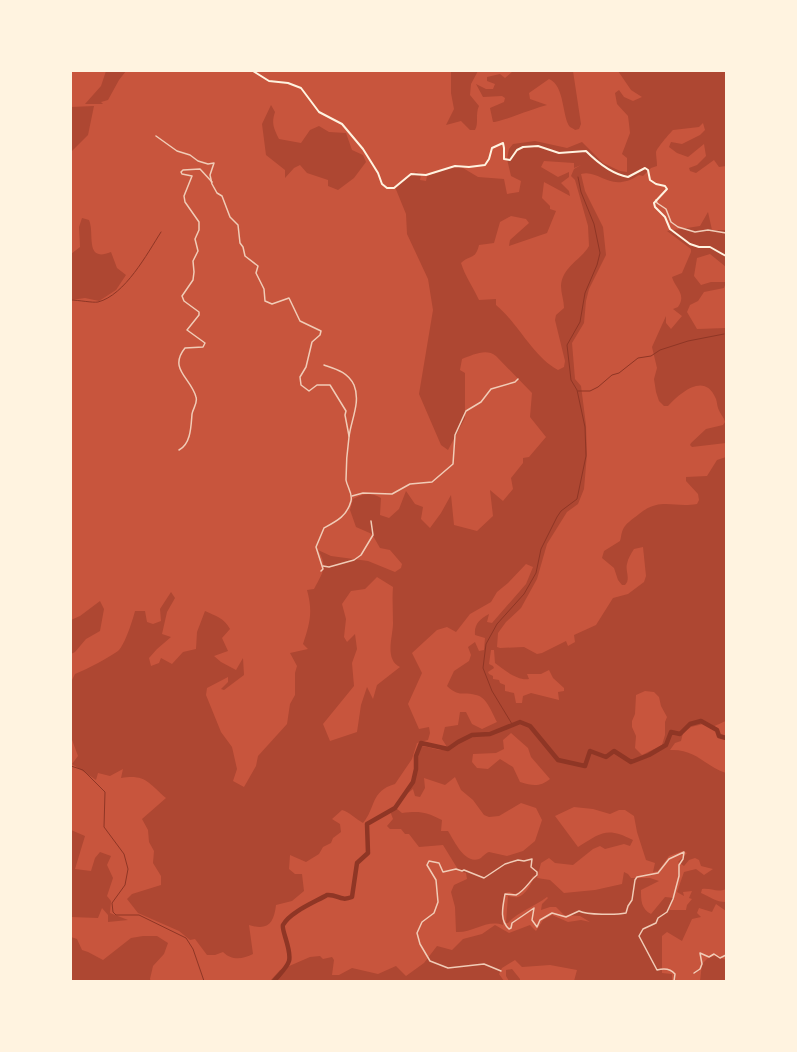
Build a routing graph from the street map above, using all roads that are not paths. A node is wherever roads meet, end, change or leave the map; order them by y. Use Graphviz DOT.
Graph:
graph roads {
  1 [pos="253,71"];
  2 [pos="156,136"];
  3 [pos="212,182"];
  4 [pos="656,200"];
  5 [pos="726,233"];
  6 [pos="726,256"];
  7 [pos="324,365"];
  8 [pos="518,379"];
  9 [pos="349,436"];
  10 [pos="179,450"];
  11 [pos="352,496"];
  12 [pos="371,521"];
  13 [pos="323,566"];
  14 [pos="321,571"];
  15 [pos="726,955"];
  16 [pos="501,971"];
  17 [pos="694,973"];
  18 [pos="674,981"];
  1 -- 4 [label="main road"];
  2 -- 3 [label="street"];
  3 -- 9 [label="street"];
  3 -- 10 [label="street"];
  4 -- 5 [label="street"];
  4 -- 6 [label="main road"];
  7 -- 9 [label="street"];
  8 -- 11 [label="street"];
  9 -- 11 [label="street"];
  11 -- 13 [label="street"];
  12 -- 13 [label="street"];
  13 -- 14 [label="street"];
  15 -- 17 [label="street"];
  16 -- 18 [label="street"];
}
